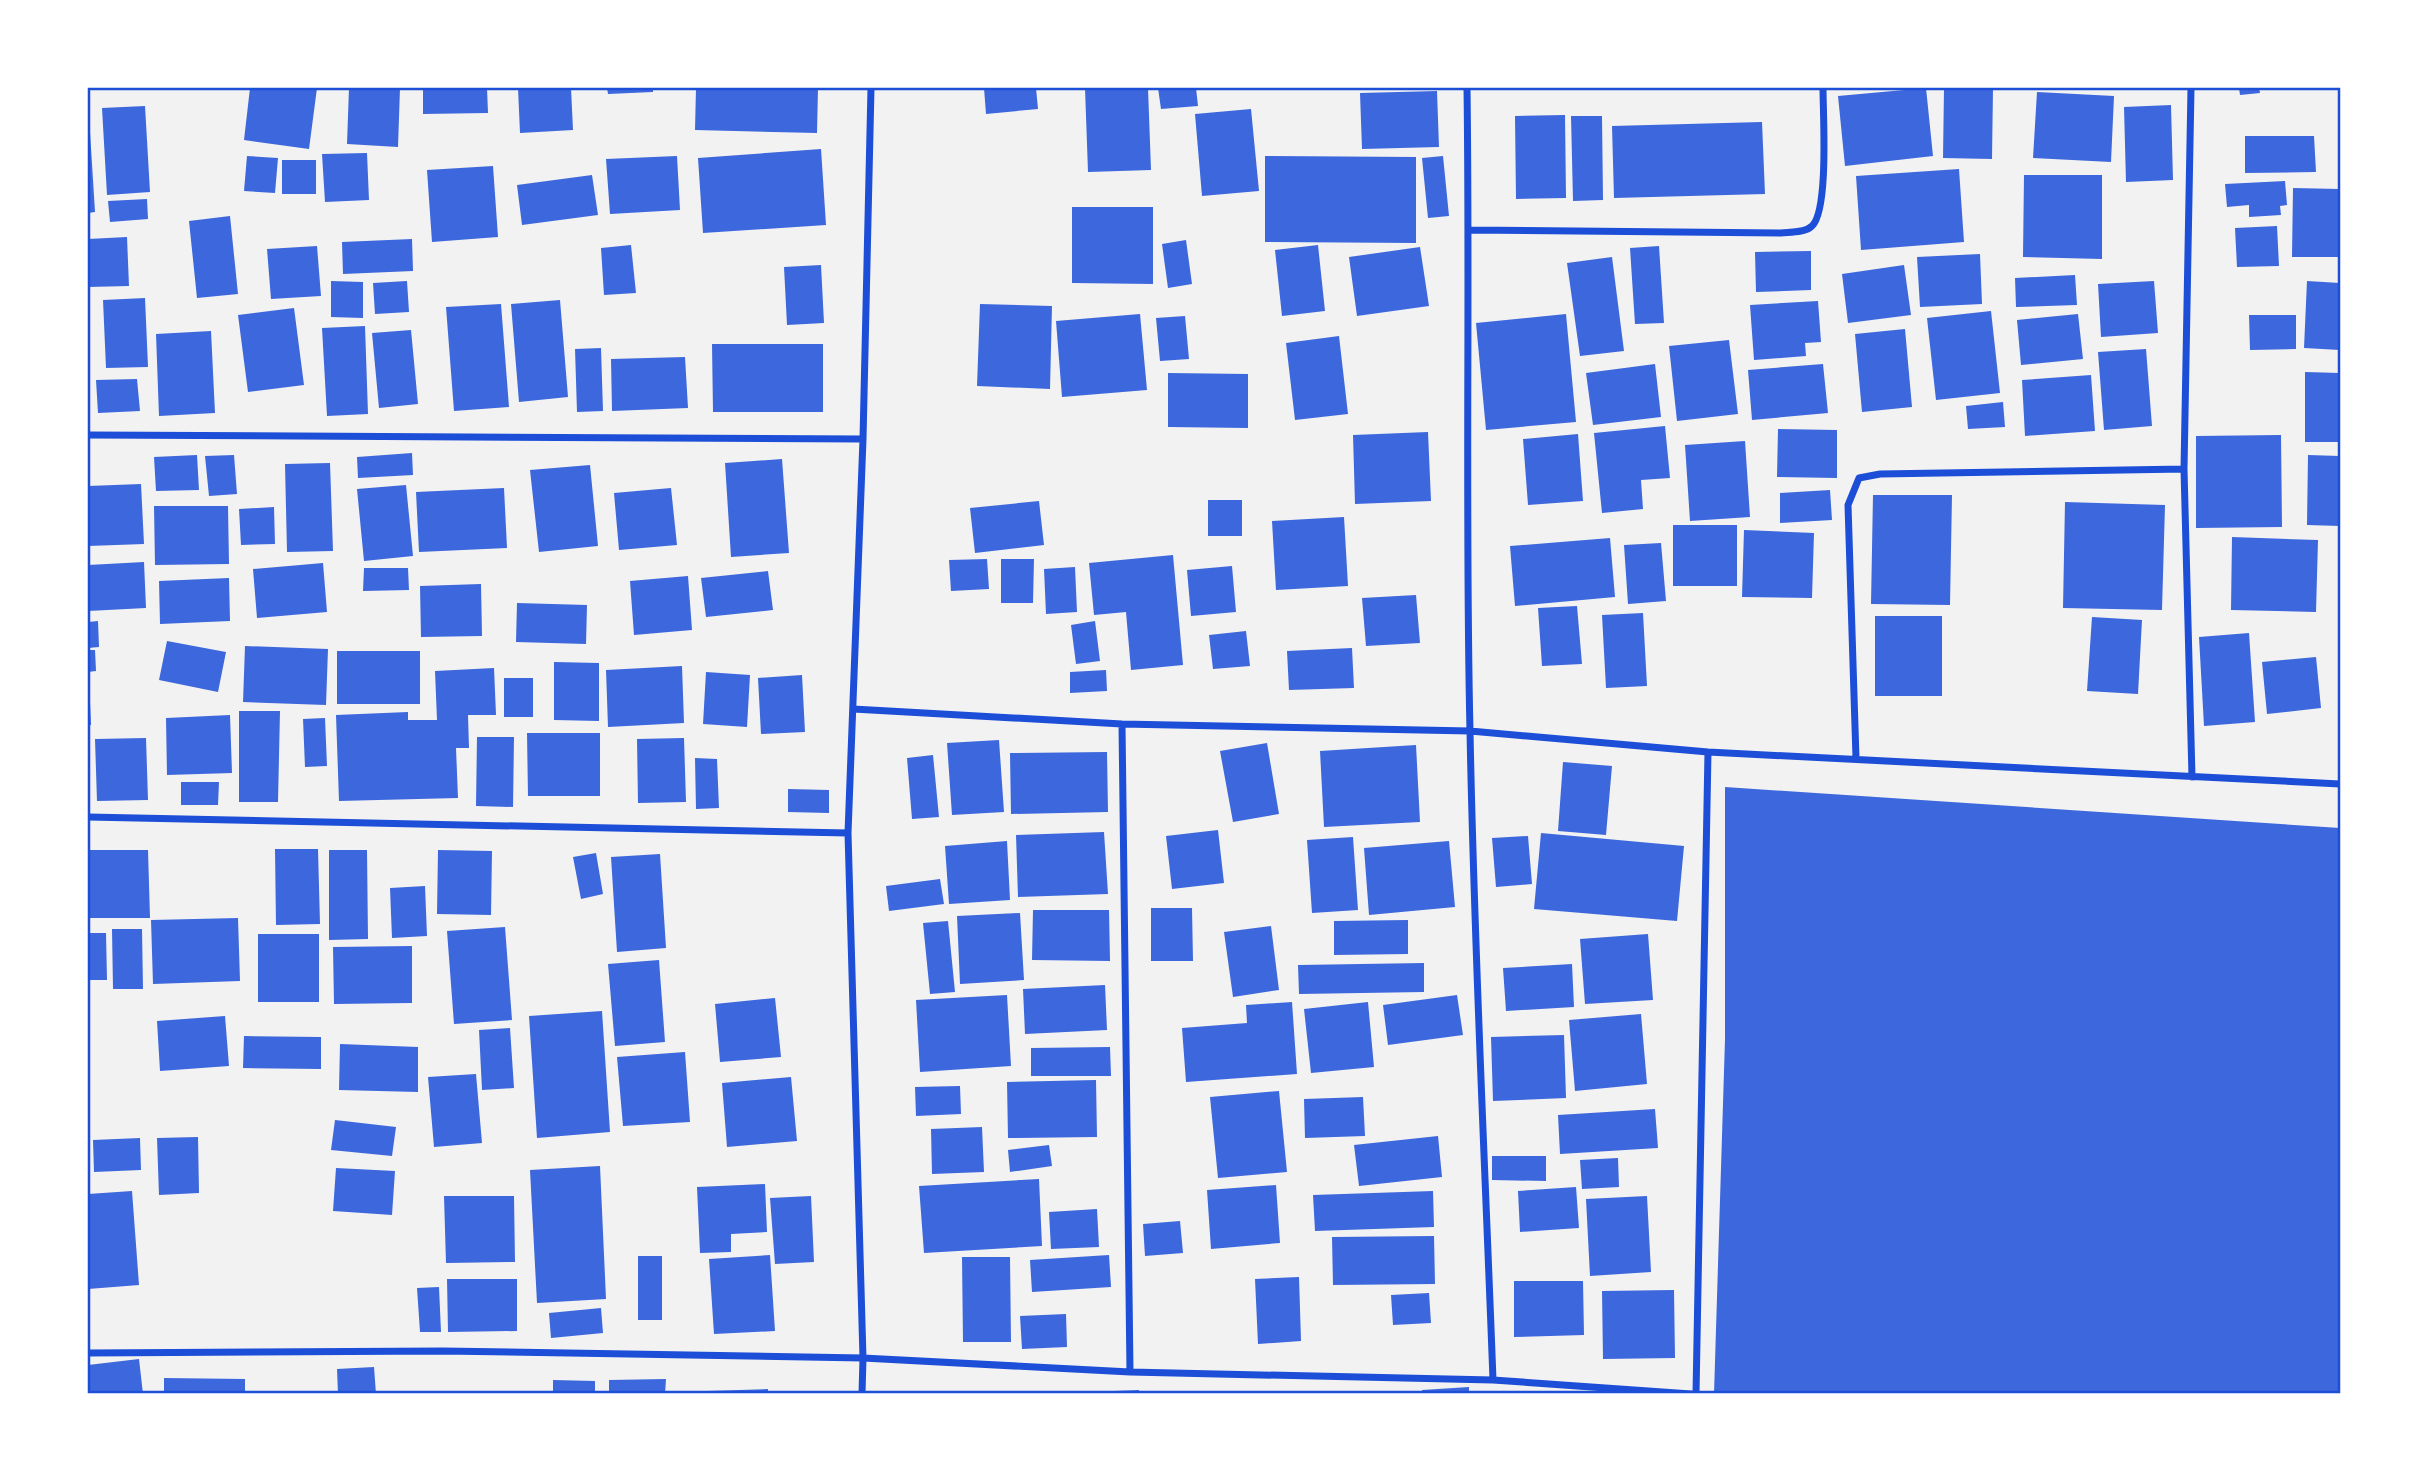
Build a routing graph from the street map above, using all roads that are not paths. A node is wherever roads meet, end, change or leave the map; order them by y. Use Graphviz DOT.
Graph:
graph roads {
  1 [pos="871,88"];
  2 [pos="1466,88"];
  3 [pos="1823,88"];
  4 [pos="2191,88"];
  5 [pos="1469,230"];
  6 [pos="88,435"];
  7 [pos="863,439"];
  8 [pos="2184,469"];
  9 [pos="853,709"];
  10 [pos="1122,724"];
  11 [pos="1470,731"];
  12 [pos="1709,752"];
  13 [pos="1856,758"];
  14 [pos="2192,777"];
  15 [pos="2340,784"];
  16 [pos="88,817"];
  17 [pos="848,833"];
  18 [pos="88,1353"];
  19 [pos="863,1358"];
  20 [pos="1130,1372"];
  21 [pos="1493,1380"];
  22 [pos="862,1394"];
  23 [pos="1694,1394"];
  1 -- 7 [label="street"];
  2 -- 5 [label="street"];
  3 -- 5 [label="street"];
  4 -- 8 [label="street"];
  5 -- 11 [label="street"];
  6 -- 7 [label="street"];
  7 -- 9 [label="street"];
  8 -- 13 [label="street"];
  8 -- 14 [label="street"];
  9 -- 10 [label="street"];
  9 -- 17 [label="street"];
  10 -- 11 [label="street"];
  10 -- 20 [label="street"];
  11 -- 12 [label="street"];
  11 -- 21 [label="street"];
  12 -- 13 [label="street"];
  12 -- 23 [label="street"];
  13 -- 14 [label="street"];
  14 -- 15 [label="street"];
  16 -- 17 [label="street"];
  17 -- 19 [label="street"];
  18 -- 19 [label="street"];
  19 -- 20 [label="street"];
  19 -- 22 [label="street"];
  20 -- 21 [label="street"];
  21 -- 23 [label="street"];
}
